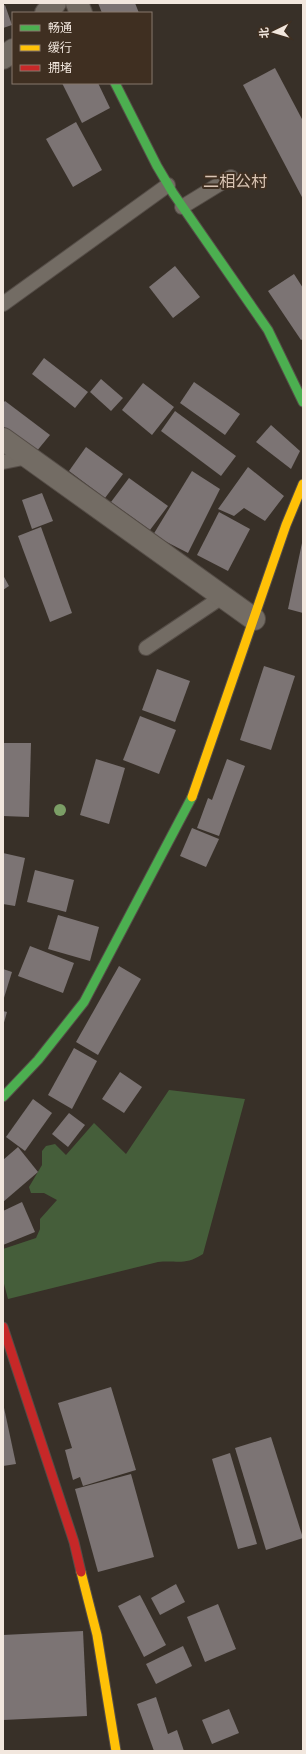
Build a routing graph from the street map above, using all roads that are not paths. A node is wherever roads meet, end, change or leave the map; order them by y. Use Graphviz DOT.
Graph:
graph roads {
  1 [pos="55,3"];
  2 [pos="47,12"];
  3 [pos="12,51"];
  4 [pos="3,58"];
  5 [pos="116,84"];
  6 [pos="231,177"];
  7 [pos="168,185"];
  8 [pos="182,206"];
  9 [pos="3,304"];
  10 [pos="303,402"];
  11 [pos="3,439"];
  12 [pos="28,457"];
  13 [pos="3,462"];
  14 [pos="303,484"];
  15 [pos="222,597"];
  16 [pos="254,619"];
  17 [pos="146,648"];
  18 [pos="3,1097"];
  19 [pos="3,1327"];
  20 [pos="116,1751"];
  1 -- 2 [label="street"];
  3 -- 4 [label="street"];
  5 -- 7 [label="street"];
  6 -- 8 [label="lane"];
  7 -- 8 [label="street"];
  7 -- 9 [label="lane"];
  8 -- 10 [label="street"];
  11 -- 12 [label="street"];
  12 -- 13 [label="lane"];
  12 -- 15 [label="street"];
  14 -- 16 [label="street"];
  15 -- 16 [label="street"];
  15 -- 17 [label="lane"];
  16 -- 18 [label="street"];
  19 -- 20 [label="street"];
}
